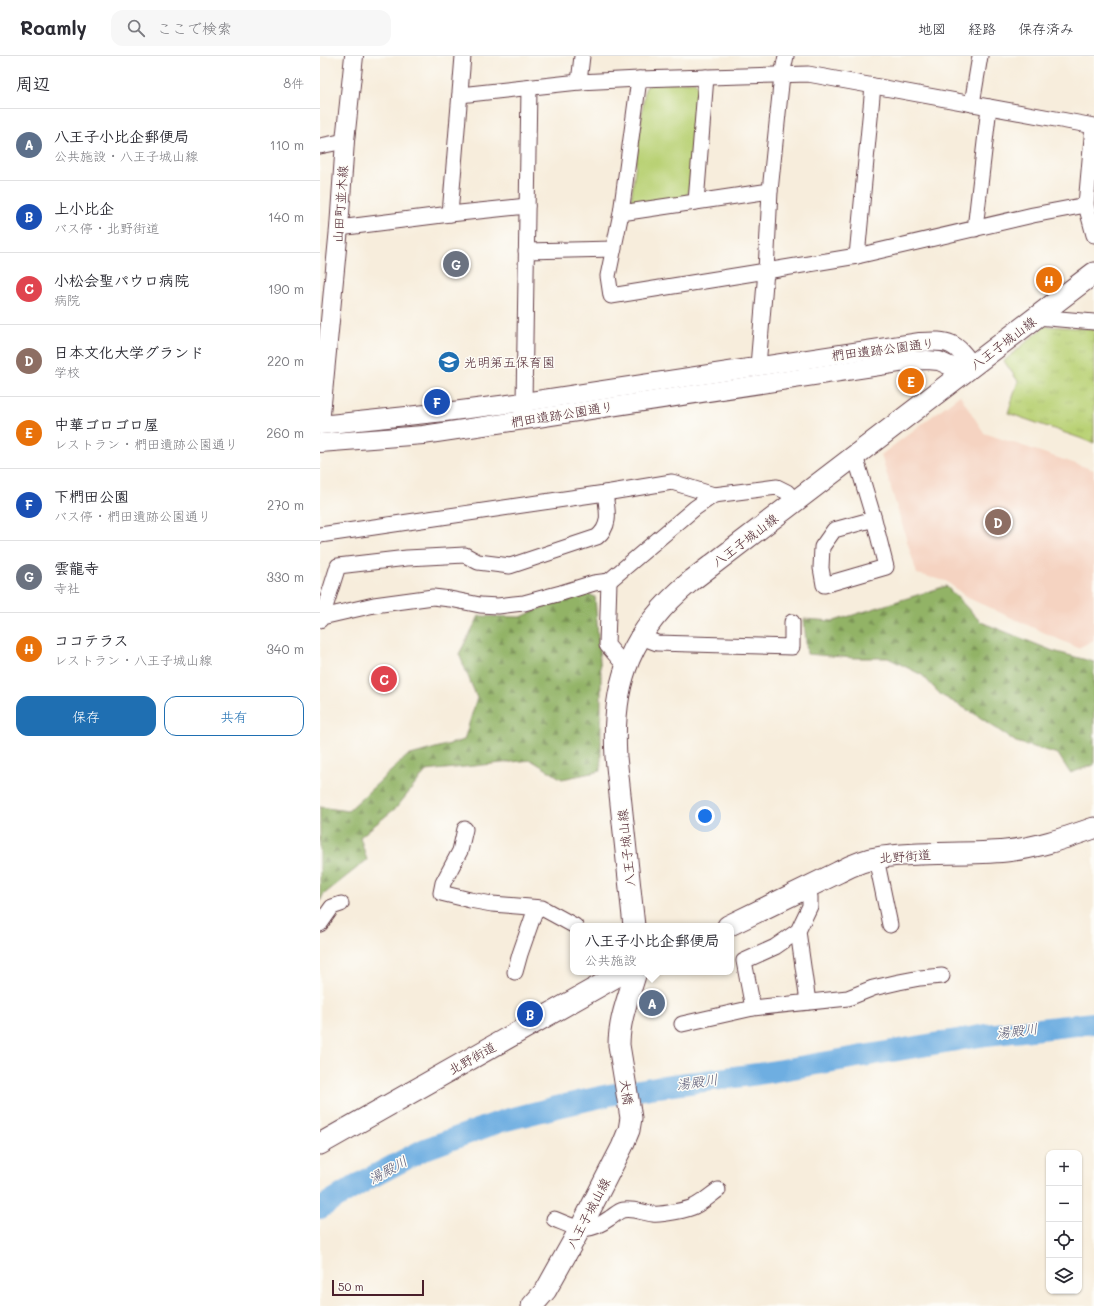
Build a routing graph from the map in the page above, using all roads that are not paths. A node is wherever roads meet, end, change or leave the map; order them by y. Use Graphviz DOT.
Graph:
graph roads {
  1 [pos="354,56"];
  2 [pos="463,56"];
  3 [pos="582,56"];
  4 [pos="786,56"];
  5 [pos="980,56"];
  6 [pos="782,75"];
  7 [pos="706,77"];
  8 [pos="639,79"];
  9 [pos="579,82"];
  10 [pos="873,86"];
  11 [pos="529,88"];
  12 [pos="460,94"];
  13 [pos="972,104"];
  14 [pos="989,107"];
  15 [pos="1093,126"];
  16 [pos="345,141"];
  17 [pos="320,146"];
  18 [pos="770,191"];
  19 [pos="696,202"];
  20 [pos="1086,205"];
  21 [pos="527,206"];
  22 [pos="621,213"];
  23 [pos="450,214"];
  24 [pos="339,228"];
  25 [pos="975,228"];
  26 [pos="1094,235"];
  27 [pos="614,249"];
  28 [pos="526,251"];
  29 [pos="857,256"];
  30 [pos="766,271"];
  31 [pos="1094,273"];
  32 [pos="1037,317"];
  33 [pos="325,321"];
  34 [pos="1094,322"];
  35 [pos="758,366"];
  36 [pos="972,366"];
  37 [pos="524,402"];
  38 [pos="520,421"];
  39 [pos="320,425"];
  40 [pos="320,443"];
  41 [pos="855,456"];
  42 [pos="605,493"];
  43 [pos="714,495"];
  44 [pos="795,502"];
  45 [pos="874,519"];
  46 [pos="320,535"];
  47 [pos="609,581"];
  48 [pos="321,618"];
  49 [pos="792,622"];
  50 [pos="640,637"];
  51 [pos="626,667"];
  52 [pos="1094,828"];
  53 [pos="465,829"];
  54 [pos="876,858"];
  55 [pos="806,888"];
  56 [pos="341,904"];
  57 [pos="536,908"];
  58 [pos="570,923"];
  59 [pos="634,923"];
  60 [pos="734,923"];
  61 [pos="320,924"];
  62 [pos="890,925"];
  63 [pos="798,931"];
  64 [pos="515,972"];
  65 [pos="619,975"];
  66 [pos="635,975"];
  67 [pos="942,976"];
  68 [pos="808,1002"];
  69 [pos="753,1008"];
  70 [pos="682,1024"];
  71 [pos="630,1112"];
  72 [pos="320,1144"];
  73 [pos="718,1190"];
  74 [pos="554,1219"];
  75 [pos="580,1229"];
  76 [pos="535,1305"];
  1 -- 16 [label="street, 山田町並木線"];
  2 -- 12 [label="street"];
  3 -- 9 [label="street"];
  4 -- 6 [label="street"];
  5 -- 13 [label="street"];
  6 -- 7 [label="street"];
  6 -- 10 [label="street"];
  6 -- 18 [label="street"];
  7 -- 8 [label="street"];
  7 -- 19 [label="street"];
  8 -- 9 [label="street"];
  8 -- 22 [label="street"];
  9 -- 11 [label="street"];
  10 -- 13 [label="street"];
  10 -- 29 [label="street"];
  11 -- 12 [label="street"];
  11 -- 21 [label="street"];
  12 -- 23 [label="street"];
  13 -- 14 [label="street"];
  14 -- 15 [label="street"];
  14 -- 25 [label="street"];
  15 -- 20 [label="street"];
  16 -- 17 [label="street"];
  16 -- 24 [label="street, 山田町並木線"];
  18 -- 19 [label="street"];
  18 -- 30 [label="street"];
  19 -- 22 [label="street"];
  20 -- 25 [label="street"];
  20 -- 26 [label="street"];
  21 -- 23 [label="street"];
  21 -- 28 [label="street"];
  22 -- 27 [label="street"];
  23 -- 24 [label="street"];
  24 -- 33 [label="street, 山田町並木線"];
  25 -- 29 [label="street"];
  27 -- 28 [label="street"];
  27 -- 30 [label="street"];
  28 -- 37 [label="street"];
  29 -- 30 [label="street"];
  30 -- 35 [label="street"];
  31 -- 32 [label="main road, 八王子城山線"];
  32 -- 34 [label="street"];
  32 -- 36 [label="main road, 八王子城山線"];
  33 -- 39 [label="street, 山田町並木線"];
  35 -- 36 [label="street, 椚田遺跡公園通り"];
  35 -- 37 [label="street, 椚田遺跡公園通り"];
  36 -- 38 [label="street, 椚田遺跡公園通り"];
  36 -- 41 [label="main road, 八王子城山線"];
  37 -- 38 [label="street"];
  37 -- 39 [label="street, 椚田遺跡公園通り"];
  38 -- 40 [label="street, 椚田遺跡公園通り"];
  41 -- 44 [label="main road, 八王子城山線"];
  41 -- 45 [label="street"];
  42 -- 43 [label="street"];
  42 -- 46 [label="street"];
  42 -- 48 [label="street"];
  43 -- 44 [label="street"];
  43 -- 47 [label="street"];
  44 -- 50 [label="main road, 八王子城山線"];
  45 -- 45 [label="street"];
  47 -- 48 [label="street"];
  47 -- 51 [label="street"];
  49 -- 50 [label="street"];
  50 -- 51 [label="main road, 八王子城山線"];
  51 -- 59 [label="main road, 八王子城山線"];
  52 -- 54 [label="main road, 北野街道"];
  53 -- 57 [label="street"];
  54 -- 55 [label="main road, 北野街道"];
  54 -- 62 [label="street"];
  55 -- 60 [label="main road, 北野街道"];
  55 -- 63 [label="street"];
  56 -- 61 [label="street"];
  57 -- 58 [label="street"];
  57 -- 64 [label="street"];
  63 -- 68 [label="street"];
  63 -- 69 [label="street"];
  65 -- 72 [label="main road, 北野街道"];
  66 -- 71 [label="main road, 大橋"];
  67 -- 68 [label="street"];
  68 -- 69 [label="street"];
  69 -- 70 [label="street"];
  71 -- 75 [label="main road, 八王子城山線"];
  73 -- 75 [label="street"];
  74 -- 75 [label="street"];
  75 -- 76 [label="main road, 八王子城山線"];
}
